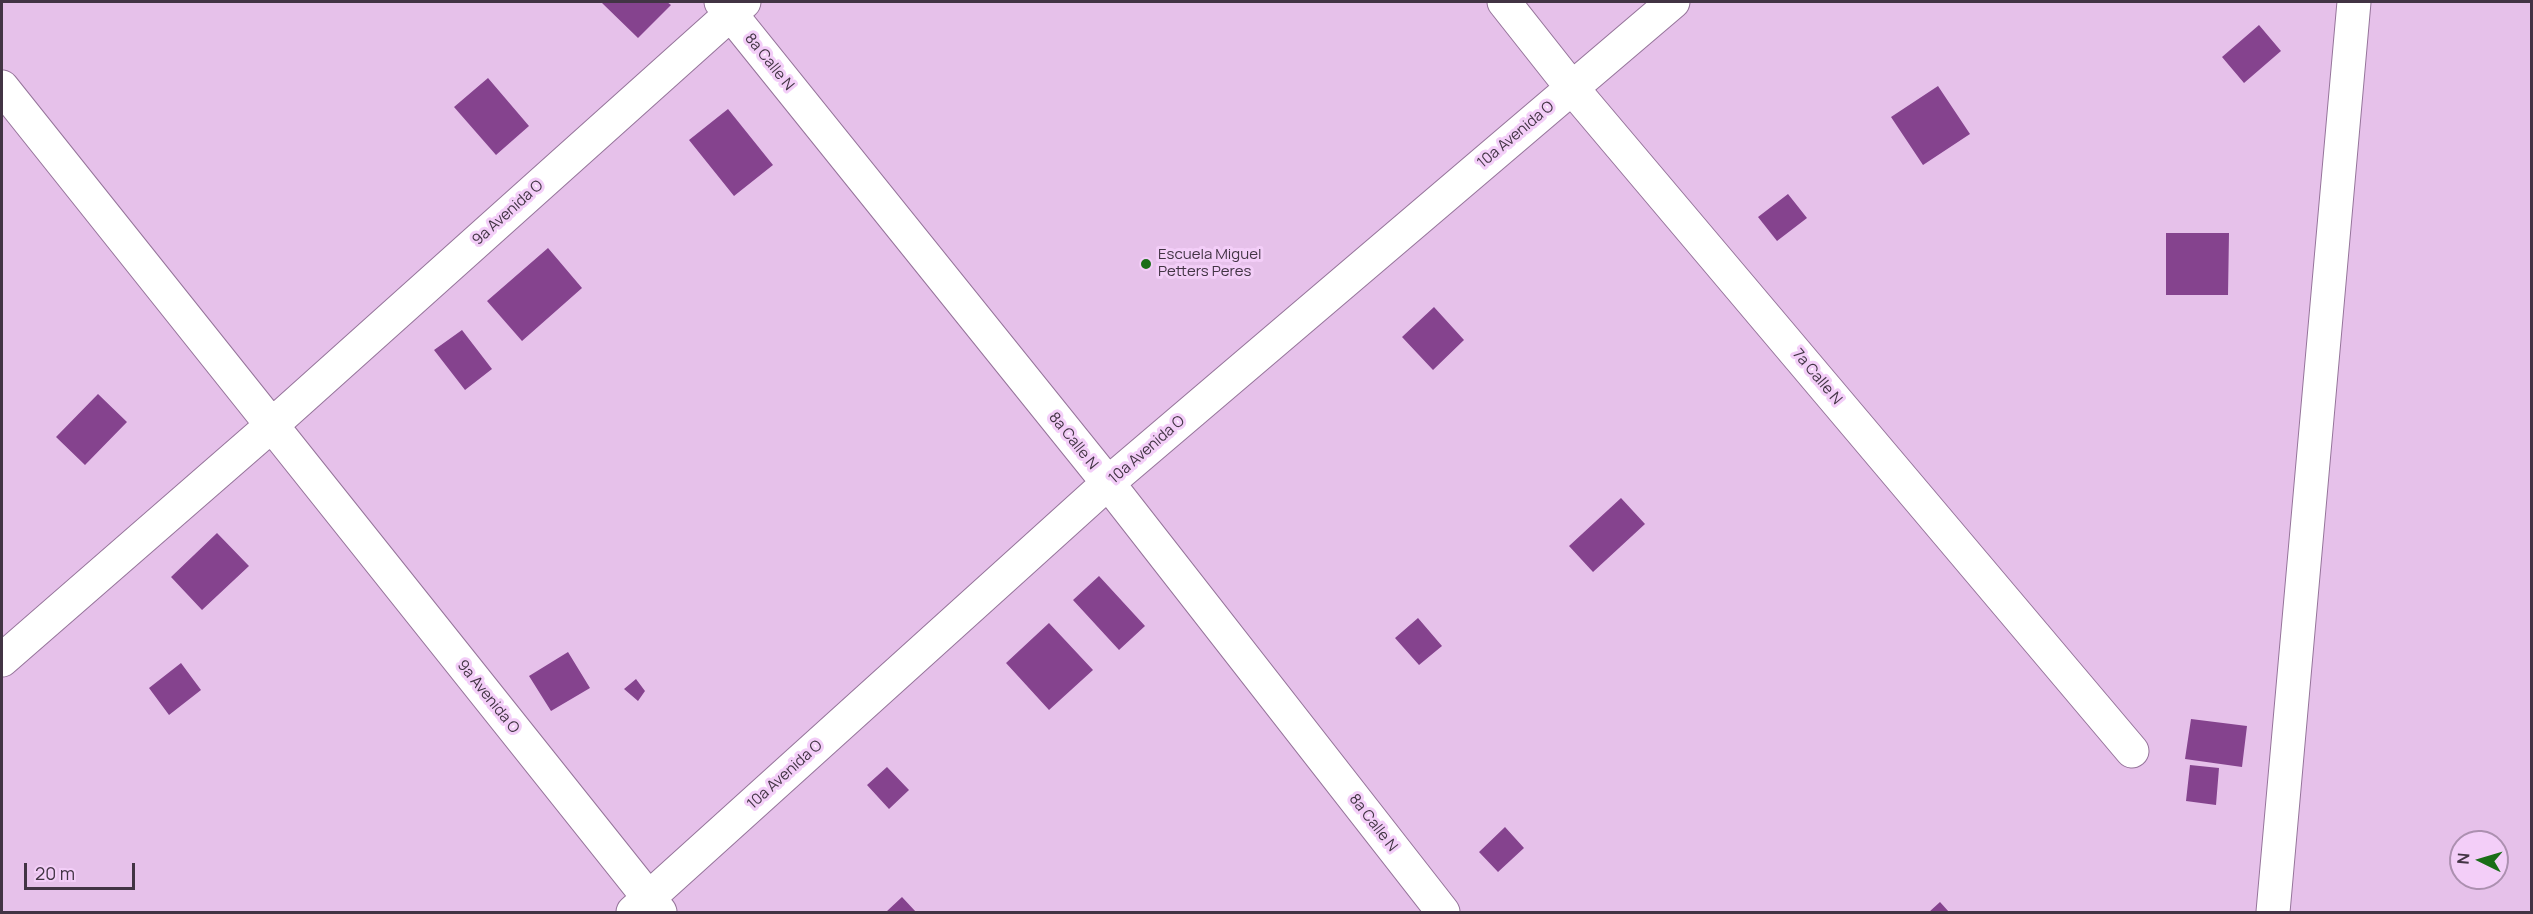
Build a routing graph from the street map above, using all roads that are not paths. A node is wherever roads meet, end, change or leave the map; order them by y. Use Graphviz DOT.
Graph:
graph roads {
  1 [pos="1504,2"];
  2 [pos="1673,2"];
  3 [pos="2354,2"];
  4 [pos="732,6"];
  5 [pos="2,87"];
  6 [pos="1572,88"];
  7 [pos="272,425"];
  8 [pos="1108,483"];
  9 [pos="2,660"];
  10 [pos="2132,751"];
  11 [pos="647,908"];
  12 [pos="1443,912"];
  13 [pos="2273,912"];
  1 -- 6 [label="street, 7a Calle N"];
  2 -- 6 [label="street, 10a Avenida O"];
  3 -- 13 [label="street"];
  4 -- 7 [label="street, 9a Avenida O"];
  4 -- 8 [label="street, 8a Calle N"];
  5 -- 7 [label="street, 9a Avenida O"];
  6 -- 8 [label="street, 10a Avenida O"];
  6 -- 10 [label="street, 7a Calle N"];
  7 -- 9 [label="street, 9a Avenida O"];
  7 -- 11 [label="street, 9a Avenida O"];
  8 -- 11 [label="street, 10a Avenida O"];
  8 -- 12 [label="street, 8a Calle N"];
}
